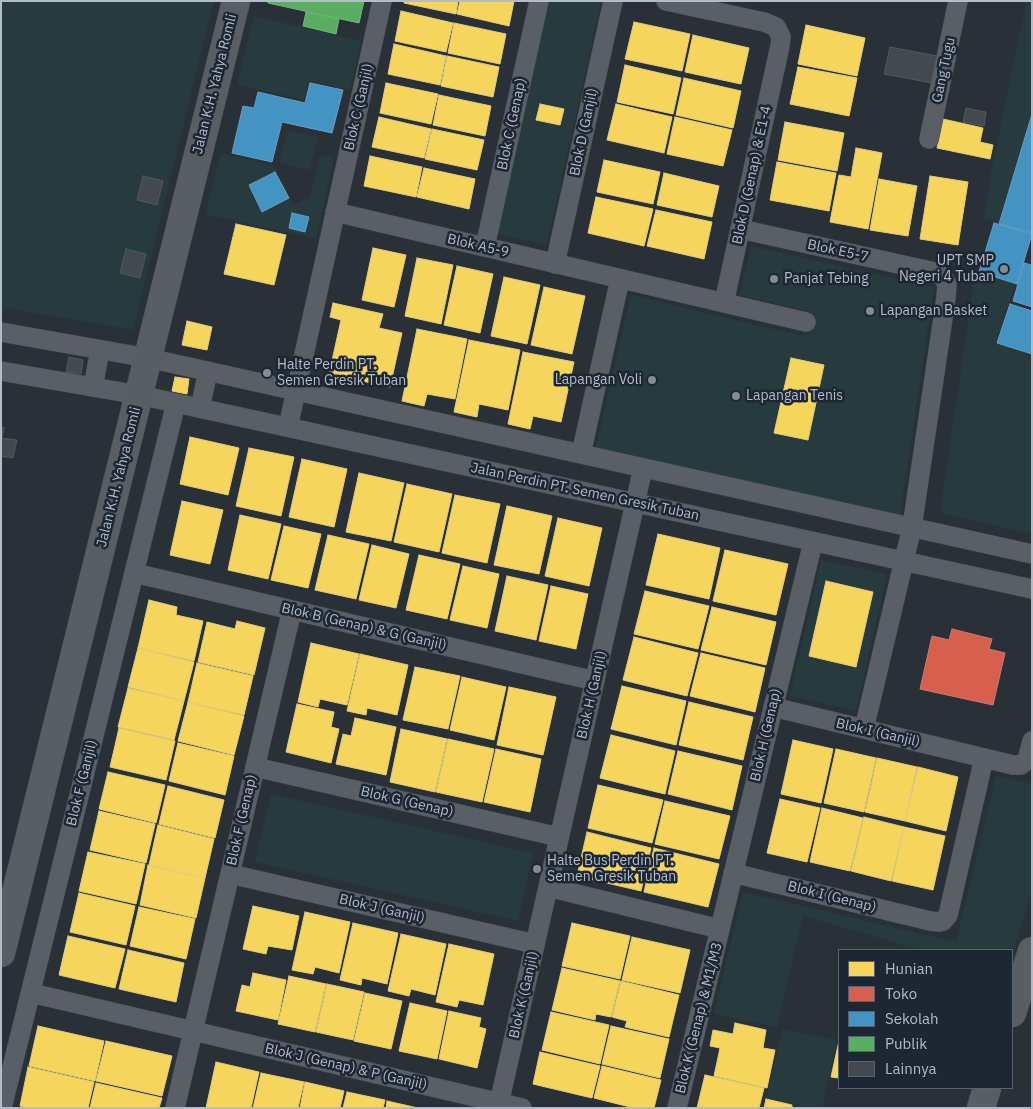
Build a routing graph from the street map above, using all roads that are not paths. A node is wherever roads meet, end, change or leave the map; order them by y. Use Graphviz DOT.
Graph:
graph roads {
  1 [pos="236,1"];
  2 [pos="382,1"];
  3 [pos="539,1"];
  4 [pos="613,1"];
  5 [pos="666,1"];
  6 [pos="958,1"];
  7 [pos="928,138"];
  8 [pos="335,212"];
  9 [pos="740,229"];
  10 [pos="484,247"];
  11 [pos="555,264"];
  12 [pos="620,279"];
  13 [pos="724,303"];
  14 [pos="806,322"];
  15 [pos="1,332"];
  16 [pos="100,350"];
  17 [pos="148,358"];
  18 [pos="1,371"];
  19 [pos="208,371"];
  20 [pos="93,387"];
  21 [pos="296,391"];
  22 [pos="139,395"];
  23 [pos="176,403"];
  24 [pos="200,408"];
  25 [pos="288,428"];
  26 [pos="581,454"];
  27 [pos="643,468"];
  28 [pos="635,503"];
  29 [pos="912,527"];
  30 [pos="812,542"];
  31 [pos="1032,554"];
  32 [pos="904,562"];
  33 [pos="134,572"];
  34 [pos="1032,589"];
  35 [pos="292,610"];
  36 [pos="595,681"];
  37 [pos="773,707"];
  38 [pos="864,729"];
  39 [pos="1032,741"];
  40 [pos="984,758"];
  41 [pos="255,767"];
  42 [pos="559,837"];
  43 [pos="733,873"];
  44 [pos="230,874"];
  45 [pos="548,887"];
  46 [pos="720,929"];
  47 [pos="535,944"];
  48 [pos="1032,951"];
  49 [pos="1,953"];
  50 [pos="31,992"];
  51 [pos="1013,1010"];
  52 [pos="193,1031"];
  53 [pos="987,1089"];
  54 [pos="499,1105"];
  55 [pos="2,1108"];
  56 [pos="175,1108"];
  57 [pos="522,1108"];
  58 [pos="677,1108"];
  59 [pos="981,1108"];
  1 -- 17 [label="street, Jalan K.H. Yahya Romli"];
  2 -- 8 [label="street, Blok C (Ganjil)"];
  3 -- 10 [label="street, Blok C (Genap)"];
  4 -- 11 [label="street, Blok D (Ganjil)"];
  5 -- 9 [label="street, Blok D (Genap) & E1-4"];
  6 -- 7 [label="street, Gang Tugu"];
  8 -- 10 [label="street, Blok A5-9"];
  8 -- 21 [label="street, Blok C (Ganjil)"];
  9 -- 13 [label="street, Blok D (Genap) & E1-4"];
  9 -- 29 [label="street, Blok E5-7"];
  10 -- 11 [label="street, Blok A5-9"];
  11 -- 12 [label="street, Blok A5-9"];
  12 -- 13 [label="street, Blok A5-9"];
  12 -- 26 [label="street"];
  13 -- 14 [label="street, Blok A5-9"];
  15 -- 16 [label="street"];
  16 -- 17 [label="street"];
  16 -- 20 [label="street"];
  17 -- 19 [label="street"];
  17 -- 22 [label="street, Jalan K.H. Yahya Romli"];
  18 -- 20 [label="street, Jalan Perdin PT. Semen Gresik Tuban"];
  19 -- 21 [label="street"];
  19 -- 24 [label="street"];
  20 -- 22 [label="street, Jalan Perdin PT. Semen Gresik Tuban"];
  21 -- 25 [label="street, Blok C (Ganjil)"];
  21 -- 26 [label="street"];
  22 -- 23 [label="street, Jalan Perdin PT. Semen Gresik Tuban"];
  22 -- 49 [label="street, Jalan K.H. Yahya Romli"];
  23 -- 24 [label="street, Jalan Perdin PT. Semen Gresik Tuban"];
  23 -- 33 [label="street, Blok F (Ganjil)"];
  24 -- 25 [label="street, Jalan Perdin PT. Semen Gresik Tuban"];
  25 -- 28 [label="street, Jalan Perdin PT. Semen Gresik Tuban"];
  26 -- 27 [label="street"];
  27 -- 28 [label="street, Blok H (Ganjil)"];
  27 -- 29 [label="street"];
  28 -- 30 [label="street, Jalan Perdin PT. Semen Gresik Tuban"];
  28 -- 36 [label="street, Blok H (Ganjil)"];
  29 -- 31 [label="street"];
  29 -- 32 [label="street"];
  30 -- 32 [label="street, Jalan Perdin PT. Semen Gresik Tuban"];
  30 -- 37 [label="street, Blok H (Genap)"];
  32 -- 34 [label="street, Jalan Perdin PT. Semen Gresik Tuban"];
  32 -- 38 [label="street"];
  33 -- 35 [label="street, Blok B (Genap) & G (Ganjil)"];
  33 -- 50 [label="street, Blok F (Ganjil)"];
  35 -- 36 [label="street, Blok B (Genap) & G (Ganjil)"];
  35 -- 41 [label="street, Blok F (Genap)"];
  36 -- 42 [label="street, Blok H (Ganjil)"];
  37 -- 38 [label="street, Blok I (Ganjil)"];
  37 -- 43 [label="street, Blok H (Genap)"];
  38 -- 40 [label="street, Blok I (Ganjil)"];
  39 -- 40 [label="street, Blok I (Ganjil)"];
  40 -- 43 [label="street, Blok I (Genap)"];
  41 -- 42 [label="street, Blok G (Genap)"];
  41 -- 44 [label="street, Blok F (Genap)"];
  42 -- 45 [label="street, Blok H (Ganjil)"];
  43 -- 46 [label="street, Blok H (Genap)"];
  44 -- 47 [label="street, Blok J (Ganjil)"];
  44 -- 52 [label="street, Blok F (Genap)"];
  45 -- 46 [label="street"];
  45 -- 47 [label="street, Blok K (Ganjil)"];
  46 -- 58 [label="street, Blok K (Genap) & M1/M3"];
  47 -- 54 [label="street, Blok K (Ganjil)"];
  48 -- 51 [label="street"];
  50 -- 52 [label="street, Blok J (Genap) & P (Ganjil)"];
  50 -- 55 [label="street, Blok F (Ganjil)"];
  52 -- 54 [label="street, Blok J (Genap) & P (Ganjil)"];
  52 -- 56 [label="street, Blok F (Genap)"];
  53 -- 59 [label="street"];
  54 -- 57 [label="street, Blok J (Genap) & P (Ganjil)"];
}
